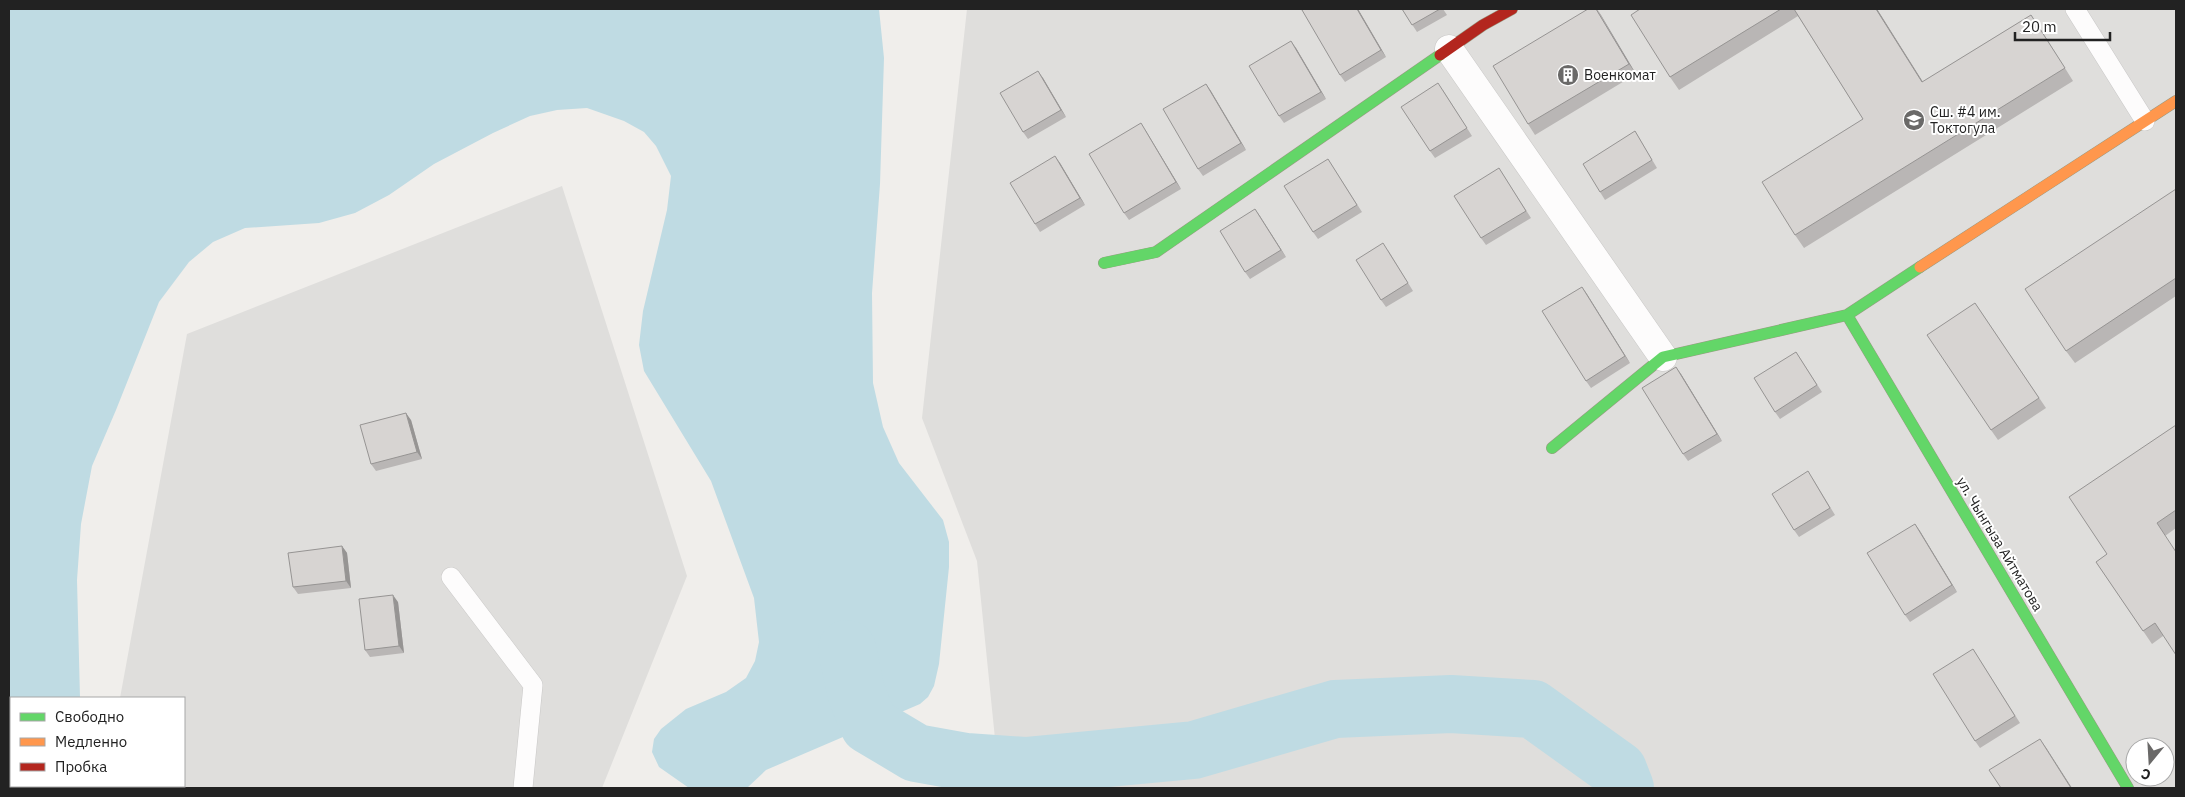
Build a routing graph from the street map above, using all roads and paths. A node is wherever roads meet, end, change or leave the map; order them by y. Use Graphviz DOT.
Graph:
graph roads {
  1 [pos="1512,9"];
  2 [pos="2075,9"];
  3 [pos="1449,49"];
  4 [pos="2176,101"];
  5 [pos="2145,121"];
  6 [pos="1104,264"];
  7 [pos="1847,314"];
  8 [pos="1663,358"];
  9 [pos="1552,448"];
  10 [pos="451,577"];
  11 [pos="523,788"];
  12 [pos="2128,788"];
  1 -- 3 [label="street"];
  2 -- 5 [label="lane"];
  3 -- 6 [label="street"];
  3 -- 8 [label="street"];
  4 -- 5 [label="street"];
  5 -- 7 [label="street"];
  7 -- 8 [label="street"];
  7 -- 12 [label="street, ул. Чынгыза Айтматова"];
  8 -- 9 [label="street"];
  10 -- 11 [label="lane"];
}
